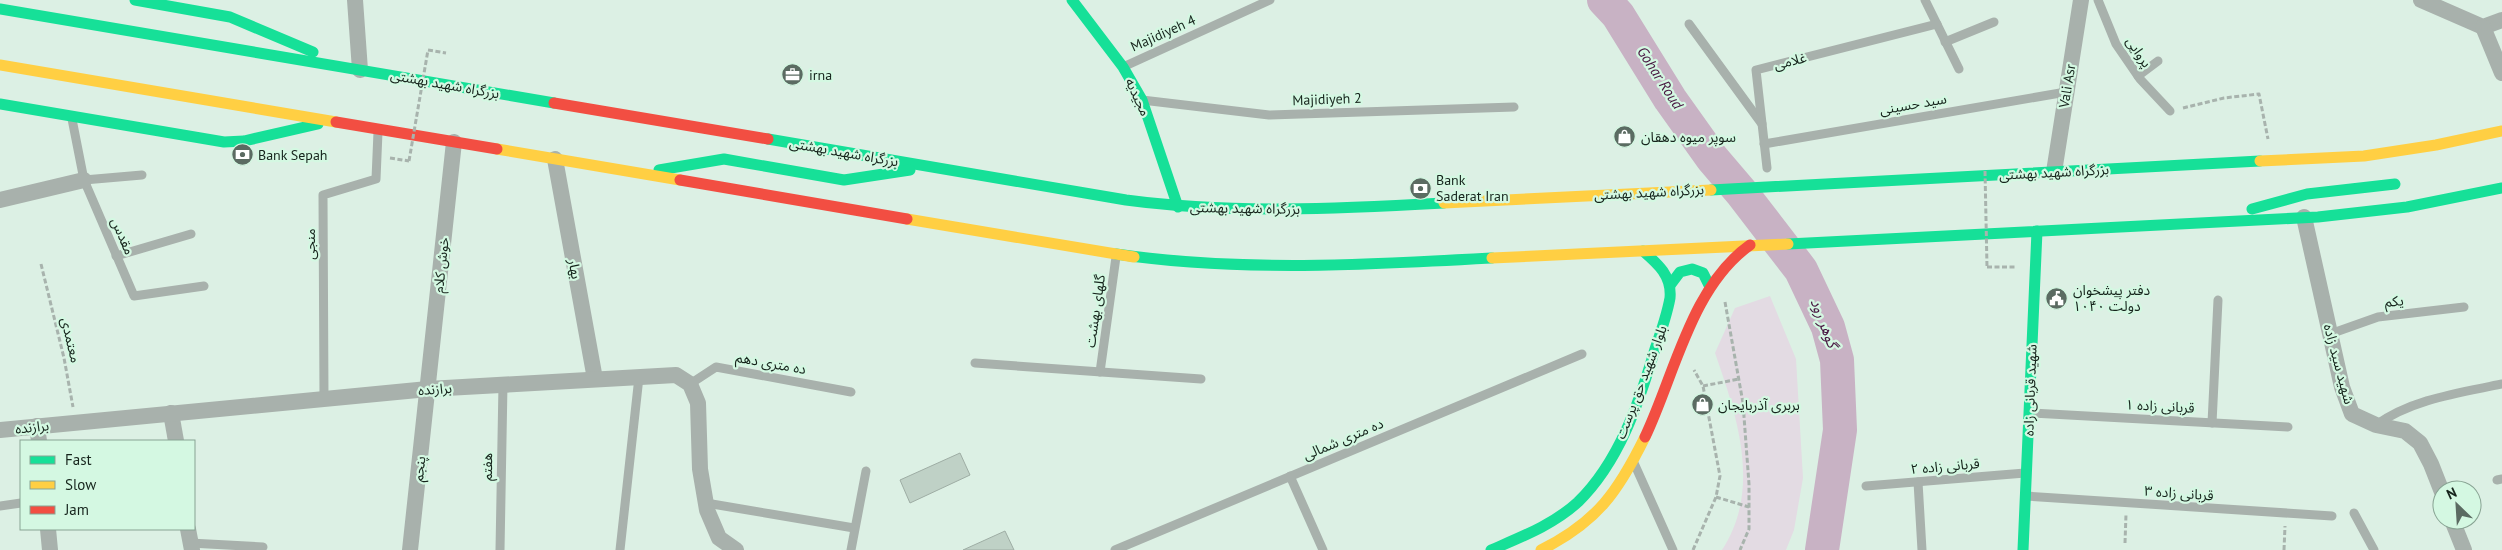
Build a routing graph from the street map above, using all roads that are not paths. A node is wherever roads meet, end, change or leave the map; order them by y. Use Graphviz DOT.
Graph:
graph roads {
  1 [pos="135,0"];
  2 [pos="355,0"];
  3 [pos="1072,0"];
  4 [pos="1270,0"];
  5 [pos="1925,0"];
  6 [pos="2081,0"];
  7 [pos="2098,0"];
  8 [pos="2421,0"];
  9 [pos="190,3"];
  10 [pos="0,9"];
  11 [pos="2502,20"];
  12 [pos="1994,22"];
  13 [pos="1689,24"];
  14 [pos="1937,24"];
  15 [pos="2483,27"];
  16 [pos="1945,42"];
  17 [pos="2158,61"];
  18 [pos="0,65"];
  19 [pos="1123,67"];
  20 [pos="1959,69"];
  21 [pos="357,70"];
  22 [pos="2502,73"];
  23 [pos="2138,76"];
  24 [pos="2066,92"];
  25 [pos="1142,100"];
  26 [pos="0,104"];
  27 [pos="1514,107"];
  28 [pos="2170,112"];
  29 [pos="72,116"];
  30 [pos="331,121"];
  31 [pos="1762,124"];
  32 [pos="379,129"];
  33 [pos="2502,131"];
  34 [pos="2502,138"];
  35 [pos="454,142"];
  36 [pos="1764,144"];
  37 [pos="2485,147"];
  38 [pos="555,159"];
  39 [pos="2392,161"];
  40 [pos="931,167"];
  41 [pos="1767,168"];
  42 [pos="778,169"];
  43 [pos="2054,172"];
  44 [pos="142,174"];
  45 [pos="642,174"];
  46 [pos="84,180"];
  47 [pos="1777,186"];
  48 [pos="2502,188"];
  49 [pos="2397,196"];
  50 [pos="0,200"];
  51 [pos="1178,206"];
  52 [pos="2304,217"];
  53 [pos="2201,223"];
  54 [pos="2037,231"];
  55 [pos="191,234"];
  56 [pos="1750,245"];
  57 [pos="1642,251"];
  58 [pos="1116,254"];
  59 [pos="116,256"];
  60 [pos="1134,257"];
  61 [pos="1671,284"];
  62 [pos="204,286"];
  63 [pos="1710,287"];
  64 [pos="2218,300"];
  65 [pos="2464,307"];
  66 [pos="2330,334"];
  67 [pos="1582,354"];
  68 [pos="975,362"];
  69 [pos="1100,372"];
  70 [pos="638,377"];
  71 [pos="595,379"];
  72 [pos="1201,379"];
  73 [pos="502,384"];
  74 [pos="690,384"];
  75 [pos="2502,384"];
  76 [pos="428,389"];
  77 [pos="851,392"];
  78 [pos="324,398"];
  79 [pos="171,413"];
  80 [pos="2029,413"];
  81 [pos="2212,423"];
  82 [pos="2376,425"];
  83 [pos="2288,427"];
  84 [pos="0,430"];
  85 [pos="38,434"];
  86 [pos="176,440"];
  87 [pos="1633,460"];
  88 [pos="866,471"];
  89 [pos="2027,473"];
  90 [pos="1290,476"];
  91 [pos="2437,480"];
  92 [pos="1918,482"];
  93 [pos="1866,486"];
  94 [pos="2026,496"];
  95 [pos="20,503"];
  96 [pos="706,503"];
  97 [pos="0,506"];
  98 [pos="2354,513"];
  99 [pos="2332,516"];
  100 [pos="854,528"];
  101 [pos="48,530"];
  102 [pos="2456,530"];
  103 [pos="190,540"];
  104 [pos="263,547"];
  105 [pos="50,550"];
  106 [pos="410,550"];
  107 [pos="500,550"];
  108 [pos="620,550"];
  109 [pos="736,550"];
  110 [pos="851,550"];
  111 [pos="1115,550"];
  112 [pos="1322,550"];
  113 [pos="1490,550"];
  114 [pos="1541,550"];
  115 [pos="1673,550"];
  116 [pos="1922,550"];
  117 [pos="2023,550"];
  118 [pos="2374,550"];
  119 [pos="2464,550"];
  1 -- 9 [label="main road"];
  2 -- 21 [label="street"];
  3 -- 19 [label="main road, مجیدیه"];
  4 -- 19 [label="lane, Majidiyeh 4"];
  5 -- 14 [label="lane"];
  6 -- 24 [label="street, Vali Asr"];
  7 -- 23 [label="lane, پروایی"];
  8 -- 15 [label="street"];
  9 -- 21 [label="main road"];
  10 -- 21 [label="main road, بزرگراه شهید بهشتی"];
  11 -- 15 [label="street"];
  12 -- 16 [label="lane"];
  13 -- 31 [label="lane"];
  14 -- 16 [label="lane"];
  14 -- 31 [label="lane, غلامی"];
  15 -- 22 [label="street"];
  16 -- 20 [label="lane"];
  17 -- 23 [label="lane"];
  18 -- 30 [label="main road, بزرگراه شهید بهشتی"];
  19 -- 25 [label="main road, مجیدیه"];
  21 -- 42 [label="main road, بزرگراه شهید بهشتی"];
  23 -- 28 [label="lane, پروایی"];
  24 -- 36 [label="lane, سید حسینی"];
  24 -- 43 [label="street, Vali Asr"];
  25 -- 27 [label="lane, Majidiyeh 2"];
  25 -- 51 [label="main road, مجیدیه"];
  26 -- 29 [label="main road"];
  29 -- 30 [label="main road"];
  29 -- 46 [label="lane, مقدس"];
  30 -- 32 [label="main road, بزرگراه شهید بهشتی"];
  31 -- 36 [label="lane, غلامی"];
  32 -- 35 [label="main road, بزرگراه شهید بهشتی"];
  32 -- 78 [label="lane, منجی"];
  33 -- 39 [label="main road, بزرگراه شهید بهشتی"];
  34 -- 37 [label="main road"];
  35 -- 38 [label="main road, بزرگراه شهید بهشتی"];
  35 -- 76 [label="street, خوش کلام"];
  36 -- 41 [label="lane, غلامی"];
  38 -- 45 [label="main road, بزرگراه شهید بهشتی"];
  38 -- 71 [label="street, بهار"];
  39 -- 43 [label="main road, بزرگراه شهید بهشتی"];
  39 -- 49 [label="main road"];
  40 -- 42 [label="main road, بزرگراه شهید بهشتی"];
  40 -- 42 [label="main road"];
  40 -- 51 [label="main road, بزرگراه شهید بهشتی"];
  41 -- 47 [label="street, غلامی"];
  42 -- 45 [label="main road, بزرگراه شهید بهشتی"];
  42 -- 45 [label="main road"];
  42 -- 60 [label="main road, بزرگراه شهید بهشتی"];
  43 -- 47 [label="main road, بزرگراه شهید بهشتی"];
  44 -- 46 [label="lane"];
  46 -- 50 [label="street"];
  46 -- 59 [label="lane, مقدس"];
  47 -- 51 [label="main road, بزرگراه شهید بهشتی"];
  48 -- 49 [label="main road, بزرگراه شهید بهشتی"];
  49 -- 52 [label="main road, بزرگراه شهید بهشتی"];
  49 -- 53 [label="main road"];
  52 -- 53 [label="main road, بزرگراه شهید بهشتی"];
  52 -- 66 [label="street, شهید سید زاده"];
  53 -- 54 [label="main road, بزرگراه شهید بهشتی"];
  54 -- 56 [label="main road, بزرگراه شهید بهشتی"];
  54 -- 80 [label="main road, شهید قربانی زاده"];
  55 -- 59 [label="lane"];
  56 -- 57 [label="main road, بزرگراه شهید بهشتی"];
  56 -- 63 [label="main road, بلوار شهید حق پرست"];
  57 -- 60 [label="main road, بزرگراه شهید بهشتی"];
  57 -- 61 [label="main road"];
  58 -- 60 [label="main road, بزرگراه شهید بهشتی"];
  58 -- 69 [label="lane, گلهای بهشت"];
  59 -- 62 [label="lane, مقدس"];
  61 -- 63 [label="main road"];
  61 -- 113 [label="main road, بلوار شهید حق پرست"];
  63 -- 87 [label="main road, بلوار شهید حق پرست"];
  64 -- 81 [label="lane"];
  65 -- 66 [label="lane, یکم"];
  66 -- 82 [label="street, شهید سید زاده"];
  67 -- 90 [label="lane, ده متری شمالی"];
  68 -- 69 [label="lane"];
  69 -- 72 [label="lane"];
  70 -- 71 [label="street, برازنده"];
  70 -- 74 [label="street, برازنده"];
  70 -- 108 [label="lane"];
  71 -- 73 [label="street, برازنده"];
  73 -- 76 [label="street, برازنده"];
  73 -- 107 [label="lane, هفتم"];
  74 -- 77 [label="lane, ده متری دهم"];
  74 -- 96 [label="street"];
  75 -- 82 [label="lane"];
  76 -- 78 [label="street, برازنده"];
  76 -- 106 [label="street, پنجم"];
  78 -- 79 [label="street, برازنده"];
  79 -- 85 [label="street, برازنده"];
  79 -- 86 [label="street"];
  80 -- 81 [label="lane, قربانی زاده ۱"];
  80 -- 89 [label="main road, شهید قربانی زاده"];
  81 -- 83 [label="lane, قربانی زاده ۱"];
  82 -- 91 [label="street, شهید سید زاده"];
  84 -- 85 [label="street, برازنده"];
  87 -- 114 [label="main road, بلوار شهید حق پرست"];
  87 -- 115 [label="lane"];
  88 -- 100 [label="lane"];
  89 -- 92 [label="lane, قربانی زاده ۲"];
  89 -- 94 [label="main road, شهید قربانی زاده"];
  90 -- 111 [label="lane, ده متری شمالی"];
  90 -- 112 [label="lane"];
  92 -- 93 [label="lane, قربانی زاده ۲"];
  92 -- 116 [label="lane"];
  94 -- 99 [label="lane, قربانی زاده ۳"];
  94 -- 117 [label="main road, شهید قربانی زاده"];
  95 -- 97 [label="lane"];
  96 -- 100 [label="lane"];
  96 -- 109 [label="street"];
  98 -- 118 [label="lane"];
  100 -- 110 [label="lane"];
  101 -- 105 [label="street"];
  102 -- 119 [label="street"];
  103 -- 104 [label="lane"];
}
